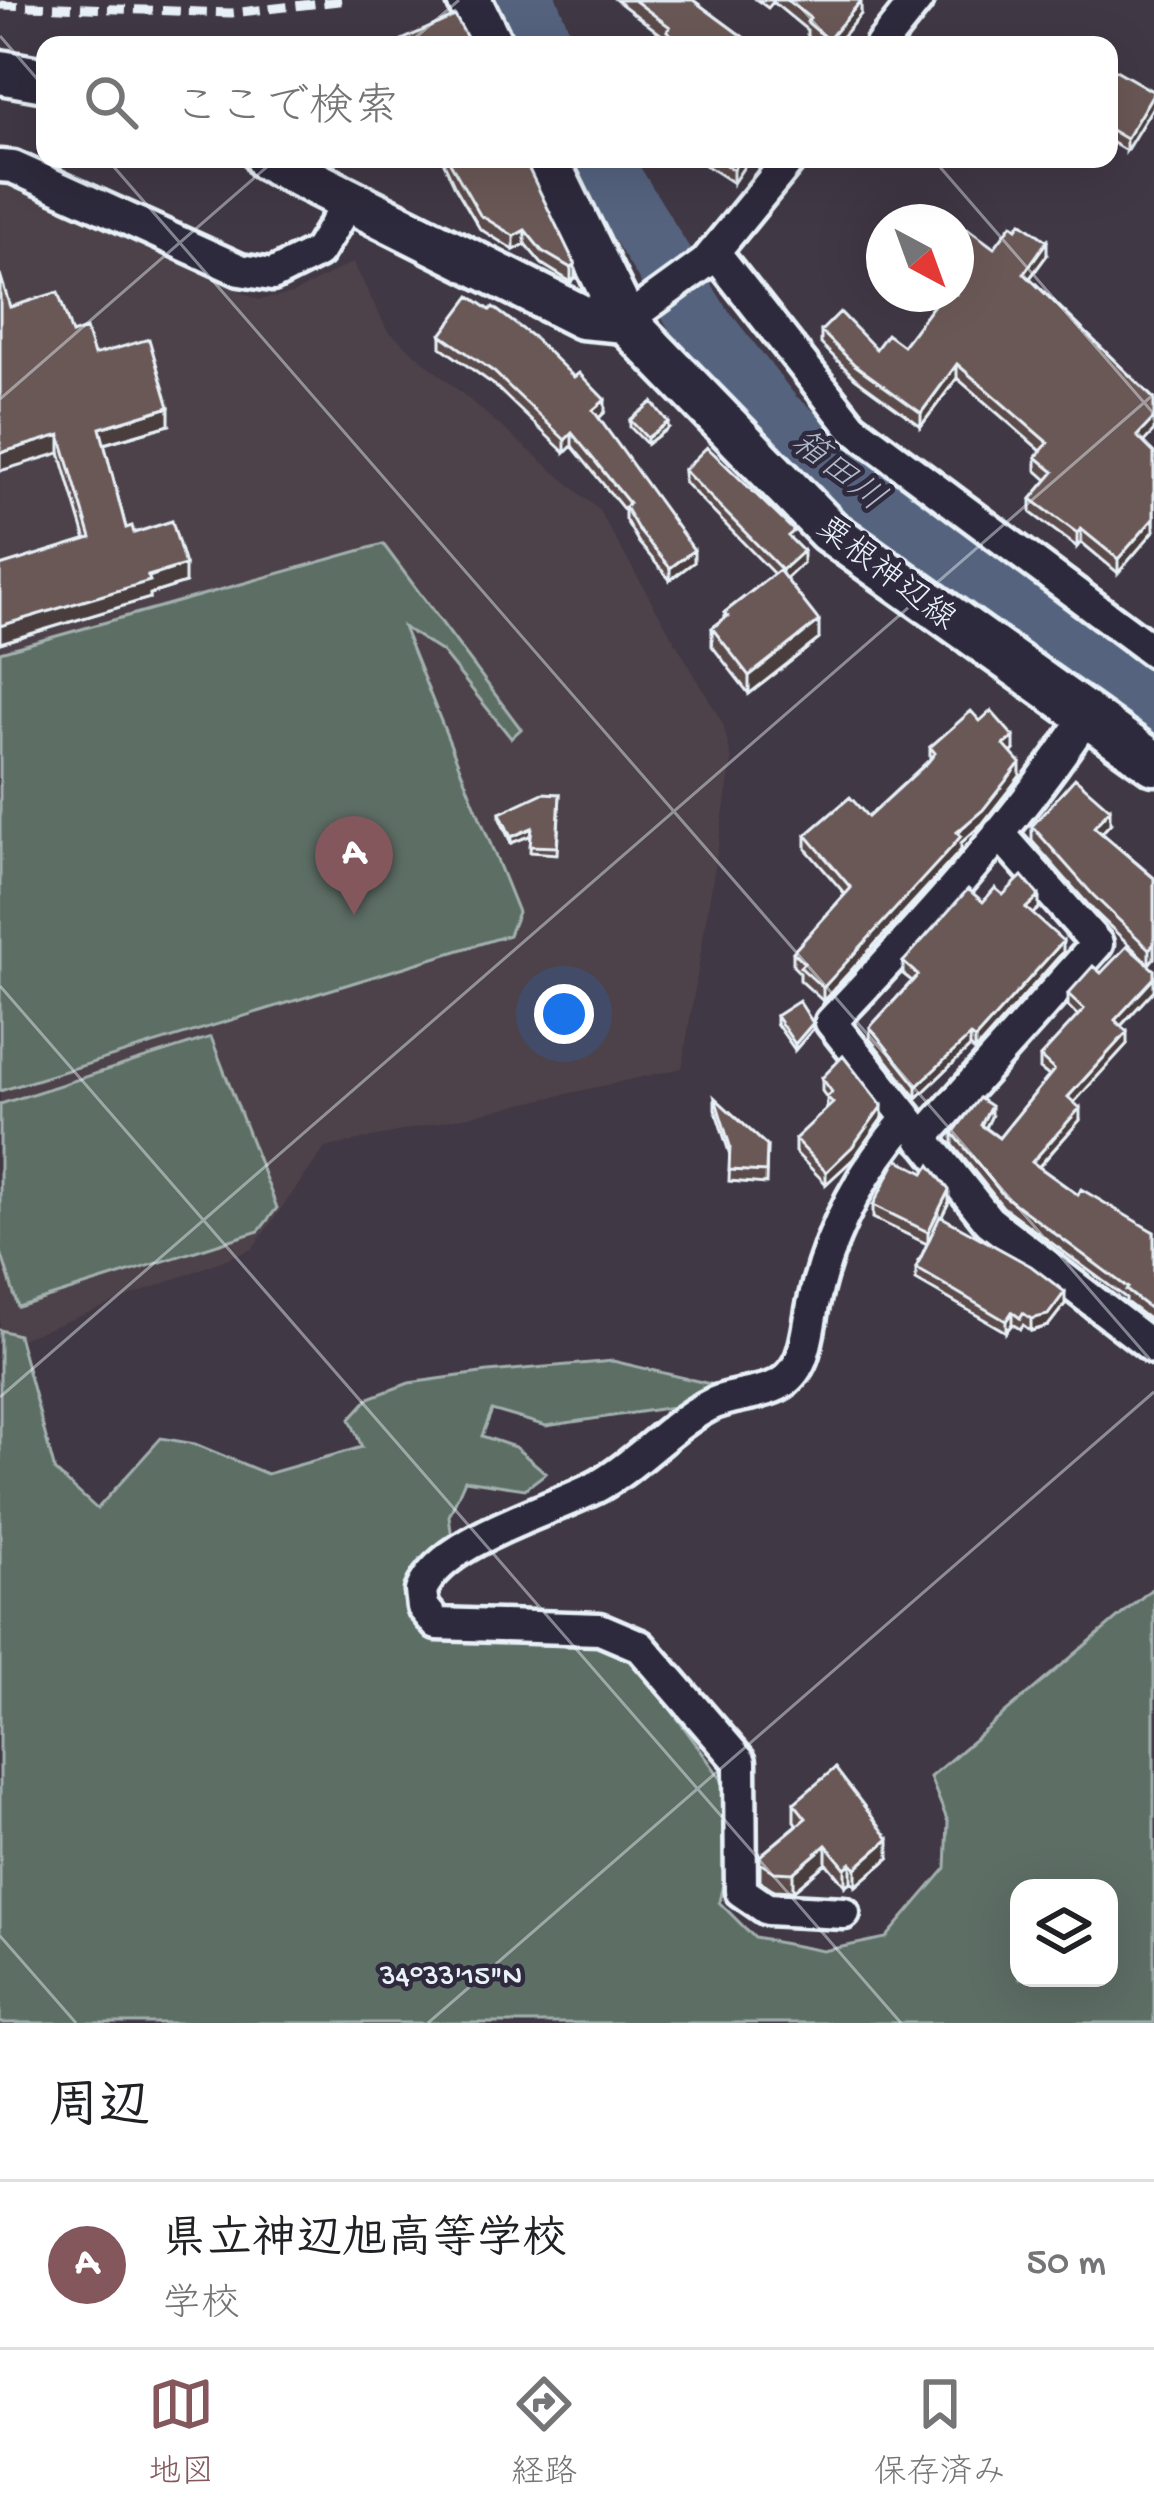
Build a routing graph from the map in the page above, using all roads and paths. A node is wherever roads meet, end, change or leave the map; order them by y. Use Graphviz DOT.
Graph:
graph roads {
  1 [pos="469,0"];
  2 [pos="917,0"];
  3 [pos="487,36"];
  4 [pos="888,36"];
  5 [pos="0,72"];
  6 [pos="36,78"];
  7 [pos="0,166"];
  8 [pos="285,168"];
  9 [pos="551,168"];
  10 [pos="783,168"];
  11 [pos="350,201"];
  12 [pos="710,258"];
  13 [pos="631,317"];
  14 [pos="1154,652"];
  15 [pos="1087,716"];
  16 [pos="1154,764"];
  17 [pos="999,832"];
  18 [pos="914,1130"];
  19 [pos="1154,1348"];
  20 [pos="844,1913"];
  1 -- 3 [label="main road"];
  2 -- 4 [label="street"];
  5 -- 6 [label="main road"];
  7 -- 11 [label="street"];
  8 -- 11 [label="main road"];
  9 -- 13 [label="main road, 粟根神辺線"];
  10 -- 12 [label="street"];
  11 -- 13 [label="main road"];
  12 -- 13 [label="street"];
  12 -- 14 [label="street"];
  13 -- 15 [label="main road, 粟根神辺線"];
  15 -- 16 [label="main road, 粟根神辺線"];
  15 -- 17 [label="street"];
  17 -- 18 [label="street"];
  17 -- 18 [label="street"];
  18 -- 19 [label="street"];
  18 -- 20 [label="street"];
}
